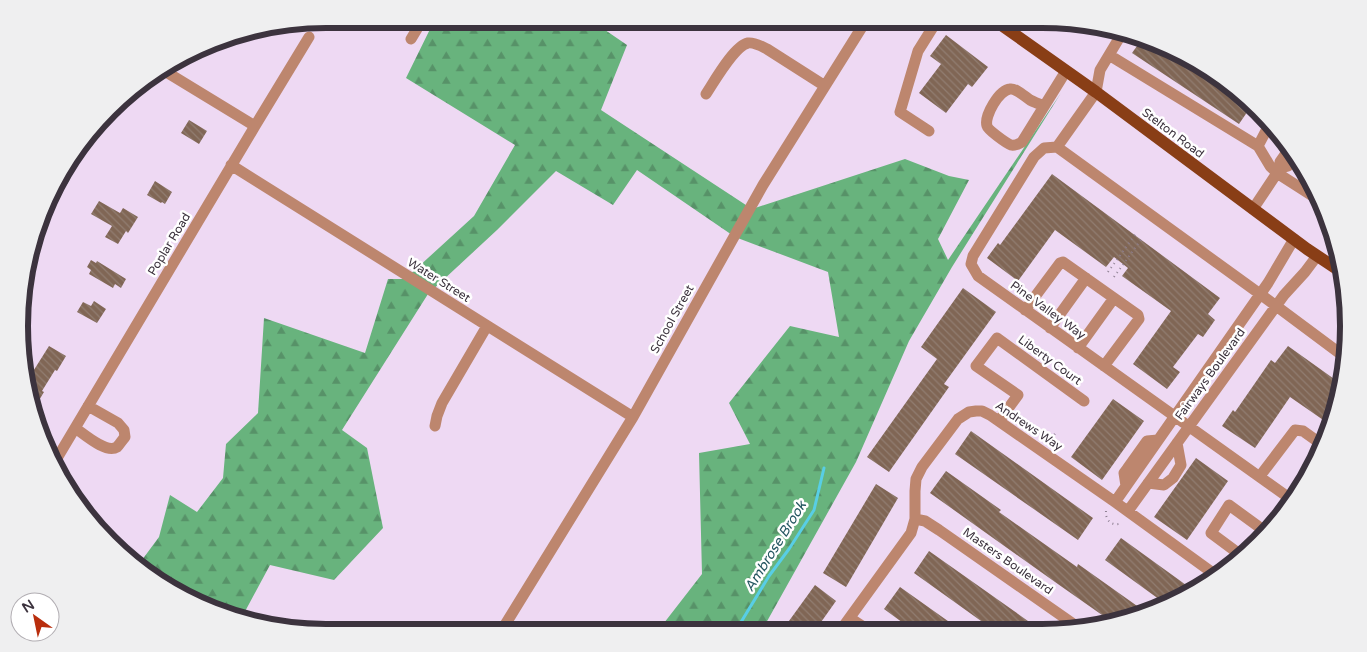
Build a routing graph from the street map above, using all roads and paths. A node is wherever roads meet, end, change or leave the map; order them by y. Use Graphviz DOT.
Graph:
graph roads {
  1 [pos="418,28"];
  2 [pos="861,28"];
  3 [pos="932,28"];
  4 [pos="1006,28"];
  5 [pos="309,37"];
  6 [pos="1119,38"];
  7 [pos="411,39"];
  8 [pos="1109,55"];
  9 [pos="1066,71"];
  10 [pos="168,73"];
  11 [pos="825,86"];
  12 [pos="1096,92"];
  13 [pos="706,94"];
  14 [pos="1044,106"];
  15 [pos="254,126"];
  16 [pos="929,130"];
  17 [pos="1266,130"];
  18 [pos="1057,146"];
  19 [pos="1258,146"];
  20 [pos="1285,155"];
  21 [pos="1290,162"];
  22 [pos="231,165"];
  23 [pos="1279,170"];
  24 [pos="1308,192"];
  25 [pos="1253,209"];
  26 [pos="1137,232"];
  27 [pos="1143,237"];
  28 [pos="1294,239"];
  29 [pos="1317,256"];
  30 [pos="1334,267"];
  31 [pos="1108,272"];
  32 [pos="1114,276"];
  33 [pos="1086,278"];
  34 [pos="1260,294"];
  35 [pos="1114,298"];
  36 [pos="1276,306"];
  37 [pos="1025,310"];
  38 [pos="487,326"];
  39 [pos="1050,328"];
  40 [pos="1078,348"];
  41 [pos="1338,352"];
  42 [pos="1104,366"];
  43 [pos="1084,402"];
  44 [pos="88,406"];
  45 [pos="1174,416"];
  46 [pos="633,417"];
  47 [pos="999,421"];
  48 [pos="435,426"];
  49 [pos="1189,426"];
  50 [pos="75,428"];
  51 [pos="1056,432"];
  52 [pos="1317,441"];
  53 [pos="1177,443"];
  54 [pos="1047,445"];
  55 [pos="58,457"];
  56 [pos="1260,476"];
  57 [pos="1148,483"];
  58 [pos="1286,496"];
  59 [pos="1115,502"];
  60 [pos="1106,511"];
  61 [pos="1128,511"];
  62 [pos="916,519"];
  63 [pos="1122,523"];
  64 [pos="1260,528"];
  65 [pos="1236,552"];
  66 [pos="1211,571"];
  67 [pos="850,618"];
  68 [pos="1072,623"];
  69 [pos="506,624"];
  70 [pos="845,624"];
  71 [pos="859,624"];
  1 -- 7 [label="street"];
  2 -- 11 [label="street, School Street"];
  3 -- 16 [label="street"];
  4 -- 9 [label="main road, Stelton Road"];
  5 -- 15 [label="street, Poplar Road"];
  6 -- 8 [label="street"];
  8 -- 12 [label="street"];
  8 -- 19 [label="street"];
  9 -- 12 [label="main road, Stelton Road"];
  9 -- 14 [label="street"];
  10 -- 15 [label="street"];
  11 -- 13 [label="street"];
  11 -- 46 [label="street, School Street"];
  12 -- 18 [label="street, Pine Valley Way"];
  12 -- 25 [label="main road, Stelton Road"];
  14 -- 14 [label="street"];
  15 -- 22 [label="street, Poplar Road"];
  17 -- 19 [label="street"];
  18 -- 34 [label="street"];
  18 -- 37 [label="street, Pine Valley Way"];
  19 -- 23 [label="street"];
  20 -- 23 [label="street"];
  21 -- 23 [label="street"];
  22 -- 38 [label="street, Water Street"];
  22 -- 44 [label="street, Poplar Road"];
  23 -- 24 [label="street"];
  23 -- 25 [label="street"];
  25 -- 28 [label="main road, Stelton Road"];
  26 -- 31 [label="path"];
  27 -- 32 [label="path"];
  28 -- 29 [label="main road, Stelton Road"];
  28 -- 34 [label="street, Fairways Boulevard"];
  29 -- 30 [label="main road, Stelton Road"];
  29 -- 36 [label="street, Fairways Boulevard"];
  33 -- 35 [label="street"];
  33 -- 37 [label="street"];
  33 -- 39 [label="street"];
  34 -- 36 [label="street"];
  34 -- 45 [label="street, Fairways Boulevard"];
  35 -- 40 [label="street"];
  35 -- 42 [label="street"];
  36 -- 41 [label="street"];
  36 -- 49 [label="street, Fairways Boulevard"];
  37 -- 39 [label="street, Pine Valley Way"];
  38 -- 46 [label="street, Water Street"];
  38 -- 48 [label="street"];
  39 -- 40 [label="street, Pine Valley Way"];
  40 -- 42 [label="street, Pine Valley Way"];
  42 -- 45 [label="street, Pine Valley Way"];
  43 -- 47 [label="street, Liberty Court"];
  44 -- 50 [label="street, Poplar Road"];
  44 -- 50 [label="street"];
  45 -- 49 [label="street, Pine Valley Way"];
  45 -- 59 [label="street, Fairways Boulevard"];
  46 -- 69 [label="street, School Street"];
  47 -- 59 [label="street, Andrews Way"];
  47 -- 62 [label="street, Andrews Way"];
  49 -- 53 [label="street, Fairways Boulevard"];
  49 -- 56 [label="street, Pine Valley Way"];
  50 -- 55 [label="street, Poplar Road"];
  51 -- 54 [label="path"];
  52 -- 56 [label="street"];
  53 -- 57 [label="street, Fairways Boulevard"];
  53 -- 57 [label="street"];
  56 -- 58 [label="street, Pine Valley Way"];
  57 -- 61 [label="street, Fairways Boulevard"];
  59 -- 61 [label="street, Andrews Way"];
  60 -- 63 [label="path"];
  61 -- 66 [label="street, Andrews Way"];
  62 -- 67 [label="street, Andrews Way"];
  62 -- 68 [label="street, Masters Boulevard"];
  64 -- 65 [label="street"];
  67 -- 70 [label="street, Andrews Way"];
  67 -- 71 [label="street"];
}
